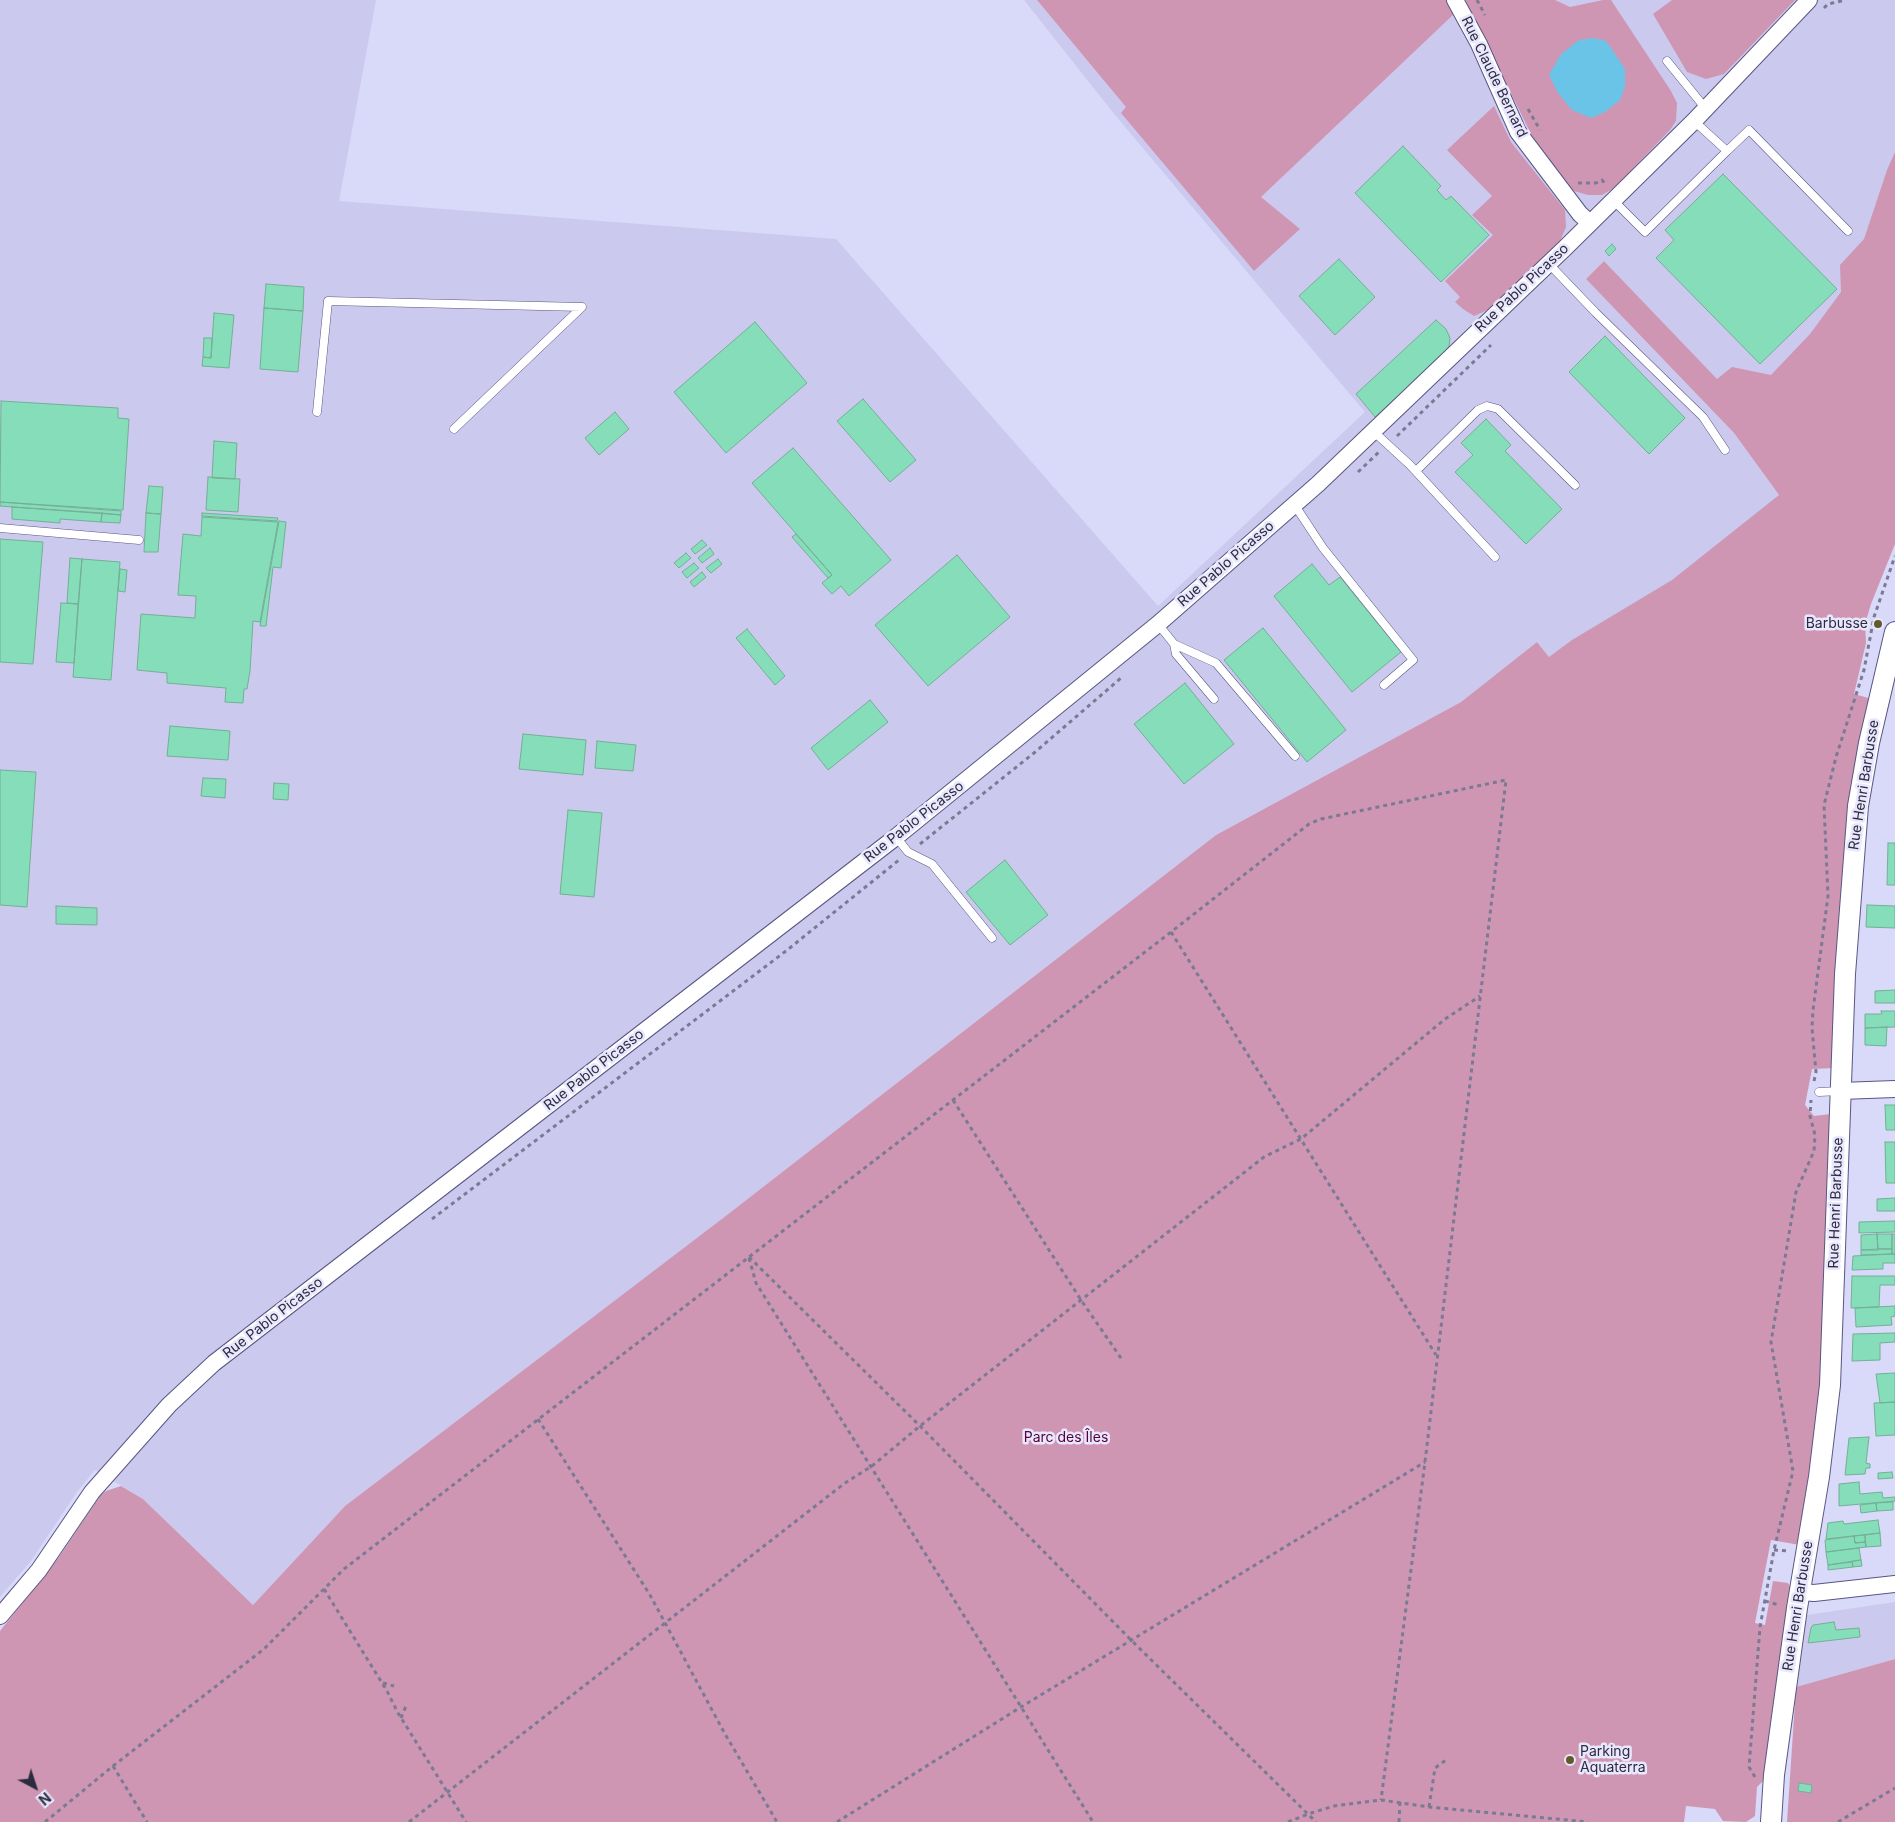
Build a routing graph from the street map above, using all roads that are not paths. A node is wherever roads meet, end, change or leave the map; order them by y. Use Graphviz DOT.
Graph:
graph roads {
  1 [pos="1455,0"];
  2 [pos="1809,0"];
  3 [pos="1667,61"];
  4 [pos="1706,109"];
  5 [pos="1694,121"];
  6 [pos="1727,151"];
  7 [pos="1615,198"];
  8 [pos="1590,223"];
  9 [pos="1848,231"];
  10 [pos="1548,263"];
  11 [pos="317,412"];
  12 [pos="454,429"];
  13 [pos="1373,431"];
  14 [pos="1725,450"];
  15 [pos="1416,471"];
  16 [pos="1574,485"];
  17 [pos="1294,504"];
  18 [pos="0,528"];
  19 [pos="139,540"];
  20 [pos="1496,556"];
  21 [pos="1158,624"];
  22 [pos="1895,632"];
  23 [pos="1174,644"];
  24 [pos="1890,678"];
  25 [pos="1384,685"];
  26 [pos="1214,700"];
  27 [pos="1294,756"];
  28 [pos="896,836"];
  29 [pos="992,938"];
  30 [pos="1895,1089"];
  31 [pos="1840,1091"];
  32 [pos="1816,1092"];
  33 [pos="1895,1584"];
  34 [pos="1800,1592"];
  35 [pos="0,1616"];
  36 [pos="1771,1822"];
  1 -- 8 [label="street, Rue Claude Bernard"];
  2 -- 4 [label="street, Rue Pablo Picasso"];
  3 -- 4 [label="lane"];
  4 -- 5 [label="street, Rue Pablo Picasso"];
  5 -- 6 [label="lane"];
  5 -- 7 [label="street, Rue Pablo Picasso"];
  6 -- 7 [label="lane"];
  6 -- 9 [label="lane"];
  7 -- 8 [label="street, Rue Pablo Picasso"];
  8 -- 10 [label="street, Rue Pablo Picasso"];
  10 -- 13 [label="street, Rue Pablo Picasso"];
  10 -- 14 [label="lane"];
  11 -- 12 [label="lane"];
  13 -- 15 [label="lane"];
  13 -- 17 [label="street, Rue Pablo Picasso"];
  15 -- 16 [label="lane"];
  15 -- 20 [label="lane"];
  17 -- 21 [label="street, Rue Pablo Picasso"];
  17 -- 25 [label="lane"];
  18 -- 19 [label="lane"];
  21 -- 23 [label="lane"];
  21 -- 28 [label="street, Rue Pablo Picasso"];
  22 -- 24 [label="street, Rue Henri Barbusse"];
  23 -- 26 [label="lane"];
  23 -- 27 [label="lane"];
  24 -- 31 [label="street, Rue Henri Barbusse"];
  28 -- 29 [label="lane"];
  28 -- 35 [label="street, Rue Pablo Picasso"];
  30 -- 31 [label="street"];
  31 -- 32 [label="lane"];
  31 -- 34 [label="street, Rue Henri Barbusse"];
  33 -- 34 [label="street"];
  34 -- 36 [label="street, Rue Henri Barbusse"];
}
